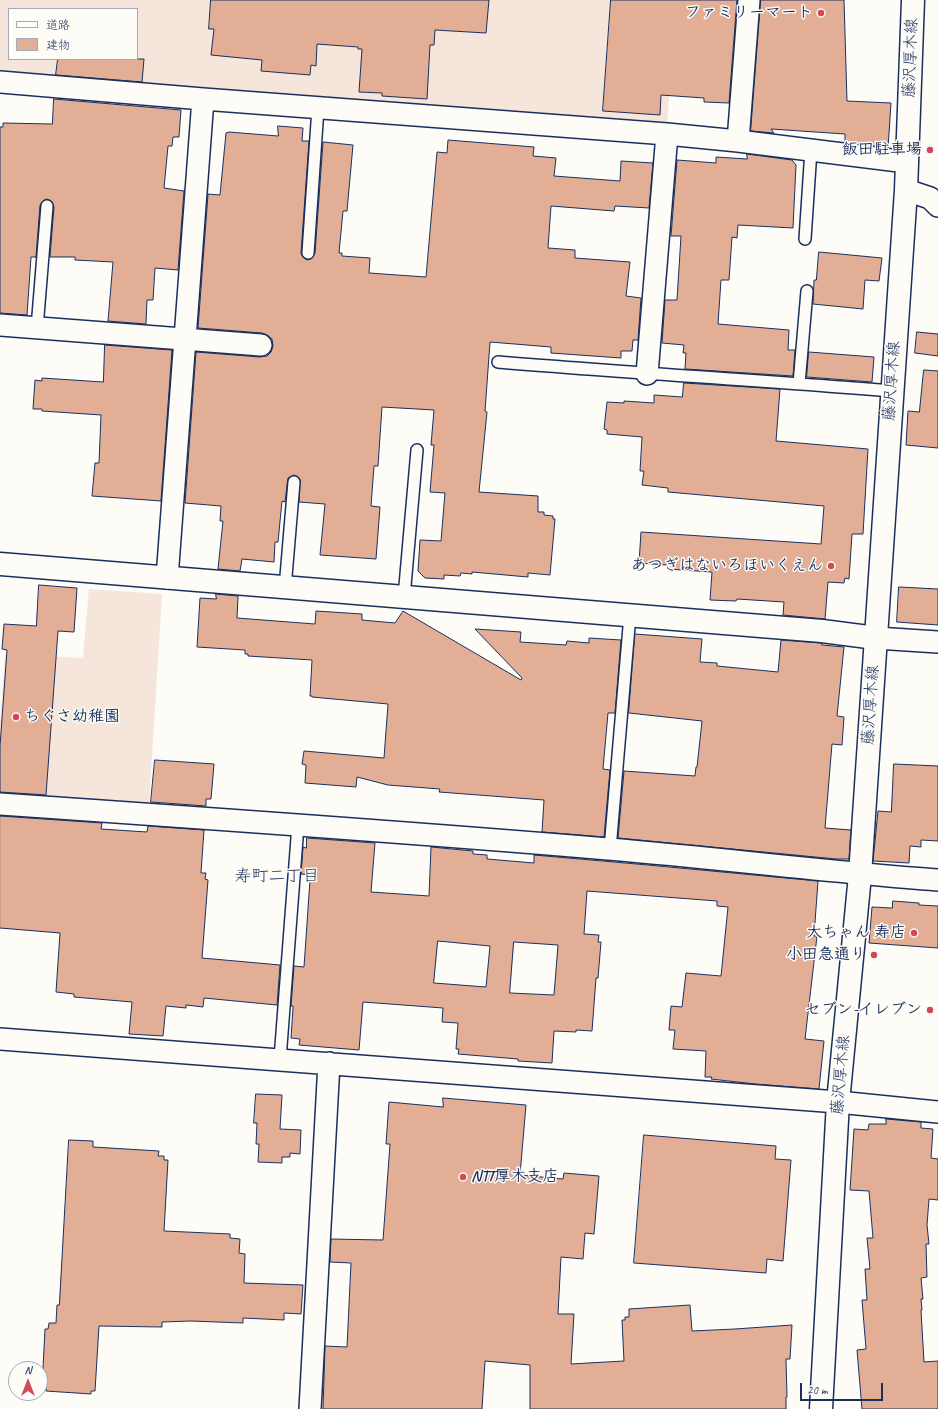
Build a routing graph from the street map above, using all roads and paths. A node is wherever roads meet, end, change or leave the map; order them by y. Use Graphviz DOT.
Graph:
graph roads {
  1 [pos="749,0"];
  2 [pos="913,0"];
  3 [pos="0,82"];
  4 [pos="203,99"];
  5 [pos="318,108"];
  6 [pos="667,134"];
  7 [pos="738,141"];
  8 [pos="812,150"];
  9 [pos="907,162"];
  10 [pos="906,190"];
  11 [pos="47,206"];
  12 [pos="938,206"];
  13 [pos="805,239"];
  14 [pos="308,253"];
  15 [pos="807,291"];
  16 [pos="0,325"];
  17 [pos="37,328"];
  18 [pos="185,340"];
  19 [pos="261,345"];
  20 [pos="498,362"];
  21 [pos="647,374"];
  22 [pos="799,384"];
  23 [pos="891,391"];
  24 [pos="417,450"];
  25 [pos="294,482"];
  26 [pos="0,564"];
  27 [pos="167,578"];
  28 [pos="285,588"];
  29 [pos="404,597"];
  30 [pos="630,615"];
  31 [pos="876,638"];
  32 [pos="938,642"];
  33 [pos="0,804"];
  34 [pos="298,825"];
  35 [pos="610,849"];
  36 [pos="860,875"];
  37 [pos="938,880"];
  38 [pos="0,1039"];
  39 [pos="280,1059"];
  40 [pos="329,1064"];
  41 [pos="838,1102"];
  42 [pos="938,1112"];
  43 [pos="310,1409"];
  44 [pos="821,1409"];
  1 -- 7 [label="street"];
  2 -- 9 [label="main road, 藤沢厚木線"];
  3 -- 4 [label="street"];
  4 -- 5 [label="street"];
  4 -- 18 [label="street"];
  5 -- 6 [label="street"];
  5 -- 14 [label="lane"];
  6 -- 7 [label="street"];
  6 -- 21 [label="street"];
  7 -- 8 [label="street"];
  8 -- 9 [label="street"];
  8 -- 13 [label="lane"];
  9 -- 10 [label="main road, 藤沢厚木線"];
  10 -- 12 [label="street"];
  10 -- 23 [label="main road, 藤沢厚木線"];
  11 -- 17 [label="lane"];
  15 -- 22 [label="lane"];
  16 -- 17 [label="street"];
  17 -- 18 [label="street"];
  18 -- 19 [label="street"];
  18 -- 27 [label="street"];
  20 -- 21 [label="lane"];
  21 -- 22 [label="lane"];
  22 -- 23 [label="lane"];
  23 -- 31 [label="main road, 藤沢厚木線"];
  24 -- 29 [label="lane"];
  25 -- 28 [label="lane"];
  26 -- 27 [label="main road"];
  27 -- 28 [label="main road"];
  28 -- 29 [label="main road"];
  29 -- 30 [label="main road"];
  30 -- 31 [label="main road"];
  30 -- 35 [label="lane"];
  31 -- 32 [label="street"];
  31 -- 36 [label="main road, 藤沢厚木線"];
  33 -- 34 [label="street"];
  34 -- 35 [label="street"];
  34 -- 39 [label="lane"];
  35 -- 36 [label="street"];
  36 -- 37 [label="street"];
  36 -- 41 [label="main road, 藤沢厚木線"];
  38 -- 39 [label="street"];
  39 -- 40 [label="street"];
  40 -- 41 [label="street"];
  40 -- 43 [label="street"];
  41 -- 42 [label="street"];
  41 -- 44 [label="main road, 藤沢厚木線"];
}
